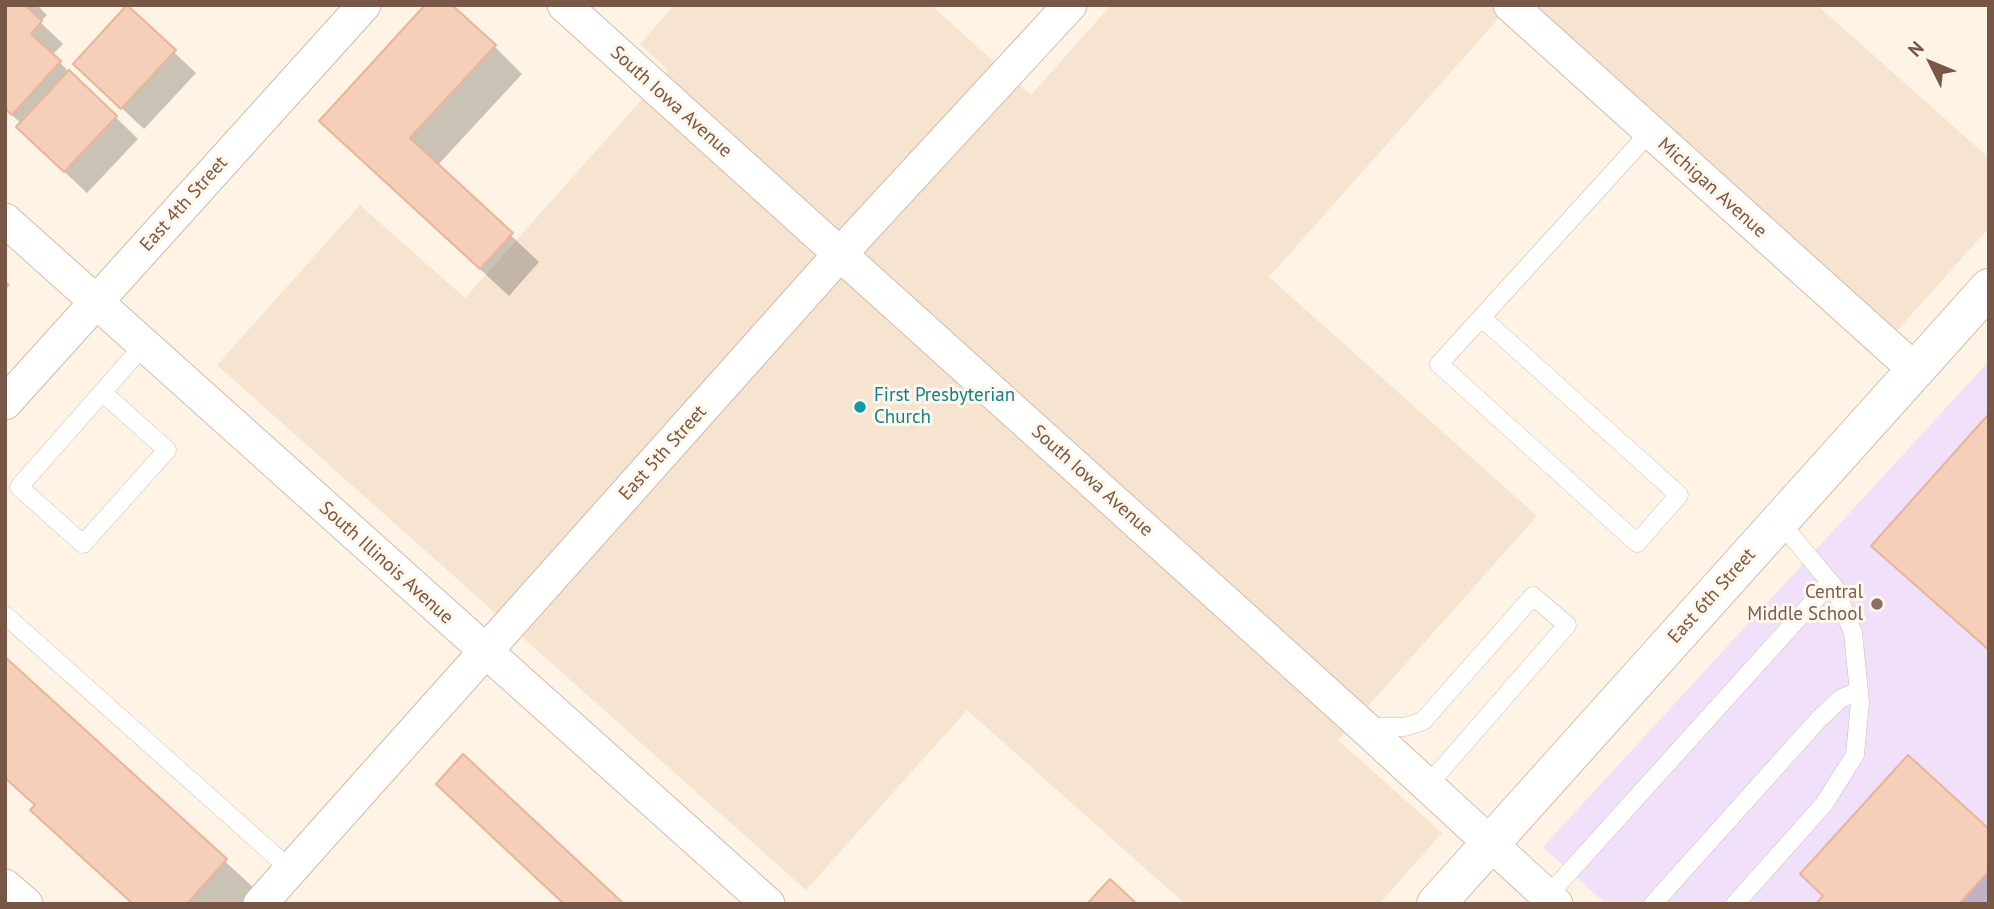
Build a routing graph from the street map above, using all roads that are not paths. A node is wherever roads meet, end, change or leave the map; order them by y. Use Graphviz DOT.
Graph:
graph roads {
  1 [pos="364,5"];
  2 [pos="564,5"];
  3 [pos="1070,5"];
  4 [pos="1510,5"];
  5 [pos="1650,132"];
  6 [pos="5,220"];
  7 [pos="840,254"];
  8 [pos="1987,293"];
  9 [pos="96,302"];
  10 [pos="1482,318"];
  11 [pos="144,346"];
  12 [pos="1914,369"];
  13 [pos="102,392"];
  14 [pos="5,403"];
  15 [pos="1779,521"];
  16 [pos="1830,583"];
  17 [pos="5,615"];
  18 [pos="485,652"];
  19 [pos="1858,691"];
  20 [pos="1364,727"];
  21 [pos="1428,785"];
  22 [pos="1492,843"];
  23 [pos="290,870"];
  24 [pos="5,886"];
  25 [pos="1548,901"];
  26 [pos="26,904"];
  27 [pos="260,904"];
  28 [pos="768,904"];
  29 [pos="1436,904"];
  30 [pos="1653,904"];
  31 [pos="1735,904"];
  1 -- 9 [label="street, East 4th Street"];
  2 -- 7 [label="street, South Iowa Avenue"];
  3 -- 7 [label="street, East 5th Street"];
  4 -- 5 [label="street, Michigan Avenue"];
  5 -- 10 [label="lane"];
  5 -- 12 [label="street, Michigan Avenue"];
  6 -- 9 [label="street, South Illinois Avenue"];
  7 -- 18 [label="street, East 5th Street"];
  7 -- 20 [label="street, South Iowa Avenue"];
  8 -- 12 [label="street, East 6th Street"];
  9 -- 11 [label="street, South Illinois Avenue"];
  9 -- 14 [label="street, East 4th Street"];
  10 -- 10 [label="lane"];
  11 -- 13 [label="lane"];
  11 -- 18 [label="street, South Illinois Avenue"];
  12 -- 15 [label="street, East 6th Street"];
  13 -- 13 [label="lane"];
  15 -- 16 [label="lane"];
  15 -- 22 [label="street, East 6th Street"];
  16 -- 19 [label="lane"];
  16 -- 25 [label="lane"];
  17 -- 23 [label="lane"];
  18 -- 23 [label="street, East 5th Street"];
  18 -- 28 [label="street, South Illinois Avenue"];
  19 -- 30 [label="lane"];
  19 -- 31 [label="lane"];
  20 -- 21 [label="street, South Iowa Avenue"];
  20 -- 21 [label="lane"];
  21 -- 22 [label="street, South Iowa Avenue"];
  22 -- 25 [label="street, South Iowa Avenue"];
  22 -- 29 [label="street, East 6th Street"];
  23 -- 27 [label="street, East 5th Street"];
  24 -- 26 [label="street"];
}
